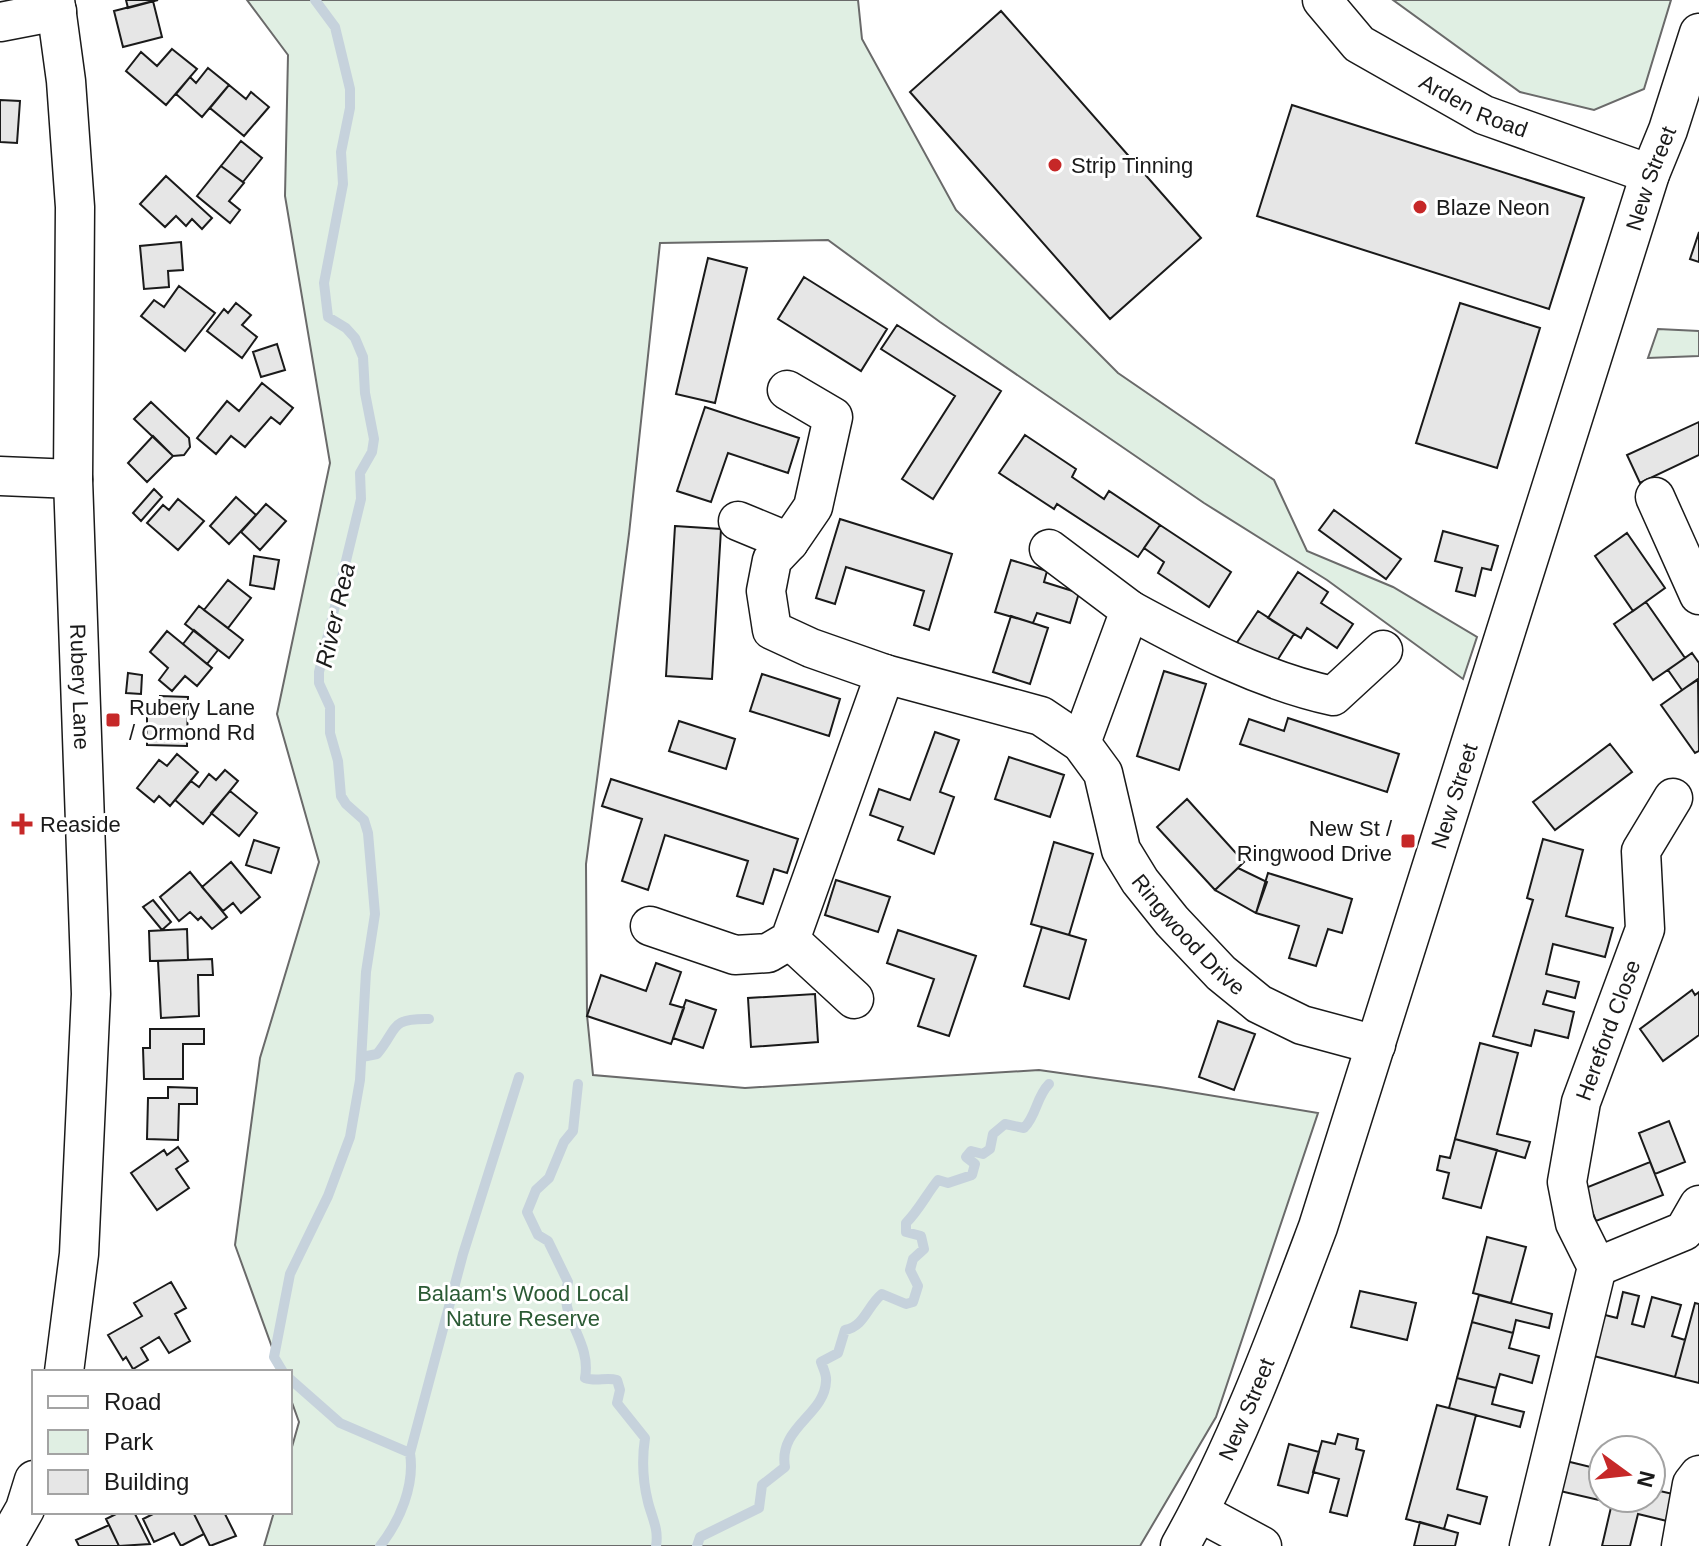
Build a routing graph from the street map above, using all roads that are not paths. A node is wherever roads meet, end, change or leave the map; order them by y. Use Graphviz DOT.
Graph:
graph roads {
  1 [pos="1322,0"];
  2 [pos="56,5"];
  3 [pos="0,22"];
  4 [pos="1699,33"];
  5 [pos="1650,174"];
  6 [pos="787,390"];
  7 [pos="0,476"];
  8 [pos="73,479"];
  9 [pos="1655,497"];
  10 [pos="738,521"];
  11 [pos="789,542"];
  12 [pos="1049,549"];
  13 [pos="1699,595"];
  14 [pos="1130,610"];
  15 [pos="1383,650"];
  16 [pos="885,674"];
  17 [pos="1081,743"];
  18 [pos="1673,798"];
  19 [pos="650,926"];
  20 [pos="790,940"];
  21 [pos="854,999"];
  22 [pos="1376,1045"];
  23 [pos="1694,1228"];
  24 [pos="1597,1267"];
  25 [pos="64,1370"];
  26 [pos="1699,1475"];
  27 [pos="32,1486"];
  28 [pos="1199,1512"];
  29 [pos="4,1546"];
  30 [pos="1180,1546"];
  31 [pos="1262,1546"];
  32 [pos="1529,1546"];
  33 [pos="1681,1546"];
  1 -- 5 [label="street, Arden Road"];
  2 -- 3 [label="street"];
  2 -- 8 [label="street, Rubery Lane"];
  4 -- 5 [label="street, New Street"];
  5 -- 22 [label="street, New Street"];
  6 -- 11 [label="street, Ringwood Drive"];
  7 -- 8 [label="street"];
  8 -- 25 [label="street, Rubery Lane"];
  9 -- 13 [label="street"];
  10 -- 11 [label="street"];
  11 -- 16 [label="street, Ringwood Drive"];
  12 -- 14 [label="street"];
  14 -- 15 [label="street"];
  14 -- 17 [label="street"];
  16 -- 17 [label="street, Ringwood Drive"];
  16 -- 20 [label="street"];
  17 -- 22 [label="street, Ringwood Drive"];
  18 -- 24 [label="street, Hereford Close"];
  19 -- 20 [label="street"];
  20 -- 21 [label="street"];
  22 -- 28 [label="street, New Street"];
  23 -- 24 [label="street"];
  24 -- 32 [label="street"];
  26 -- 33 [label="street"];
  27 -- 29 [label="street"];
  28 -- 30 [label="street, New Street"];
  28 -- 31 [label="street"];
}
